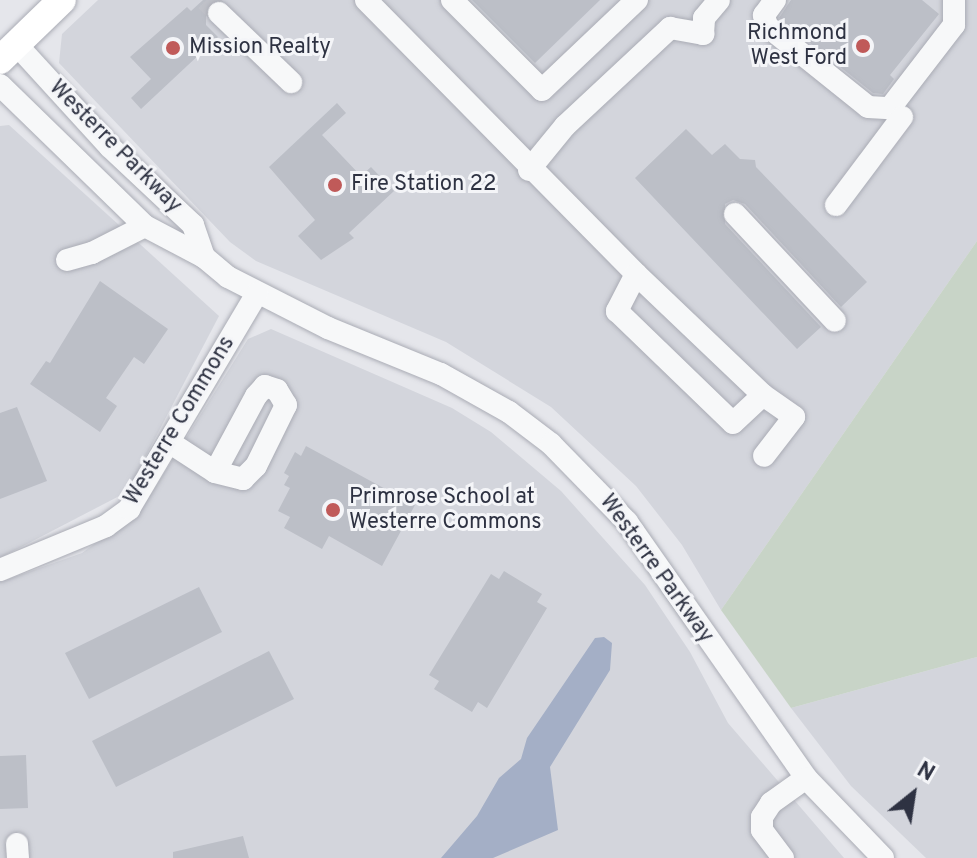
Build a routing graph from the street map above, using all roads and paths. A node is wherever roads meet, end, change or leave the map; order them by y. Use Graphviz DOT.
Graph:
graph roads {
  1 [pos="62,0"];
  2 [pos="366,0"];
  3 [pos="452,0"];
  4 [pos="637,0"];
  5 [pos="719,0"];
  6 [pos="954,0"];
  7 [pos="762,5"];
  8 [pos="219,13"];
  9 [pos="8,52"];
  10 [pos="291,82"];
  11 [pos="0,85"];
  12 [pos="902,117"];
  13 [pos="529,170"];
  14 [pos="836,205"];
  15 [pos="735,214"];
  16 [pos="145,226"];
  17 [pos="204,257"];
  18 [pos="67,260"];
  19 [pos="636,274"];
  20 [pos="257,293"];
  21 [pos="835,321"];
  22 [pos="763,395"];
  23 [pos="169,442"];
  24 [pos="764,456"];
  25 [pos="215,472"];
  26 [pos="0,570"];
  27 [pos="806,778"];
  28 [pos="783,858"];
  29 [pos="883,858"];
  1 -- 9 [label="main road"];
  2 -- 13 [label="street"];
  3 -- 4 [label="street"];
  5 -- 13 [label="street"];
  6 -- 7 [label="street"];
  8 -- 10 [label="street"];
  9 -- 17 [label="street, Westerre Parkway"];
  11 -- 16 [label="street, Westerre Parkway"];
  12 -- 14 [label="street"];
  13 -- 19 [label="street"];
  15 -- 21 [label="street"];
  16 -- 17 [label="street, Westerre Parkway"];
  16 -- 18 [label="street"];
  17 -- 20 [label="street, Westerre Parkway"];
  19 -- 22 [label="street"];
  19 -- 22 [label="street"];
  20 -- 23 [label="street, Westerre Commons"];
  20 -- 27 [label="street, Westerre Parkway"];
  22 -- 24 [label="street"];
  23 -- 25 [label="street"];
  23 -- 26 [label="street, Westerre Commons"];
  27 -- 28 [label="street"];
  27 -- 29 [label="street, Westerre Parkway"];
}
